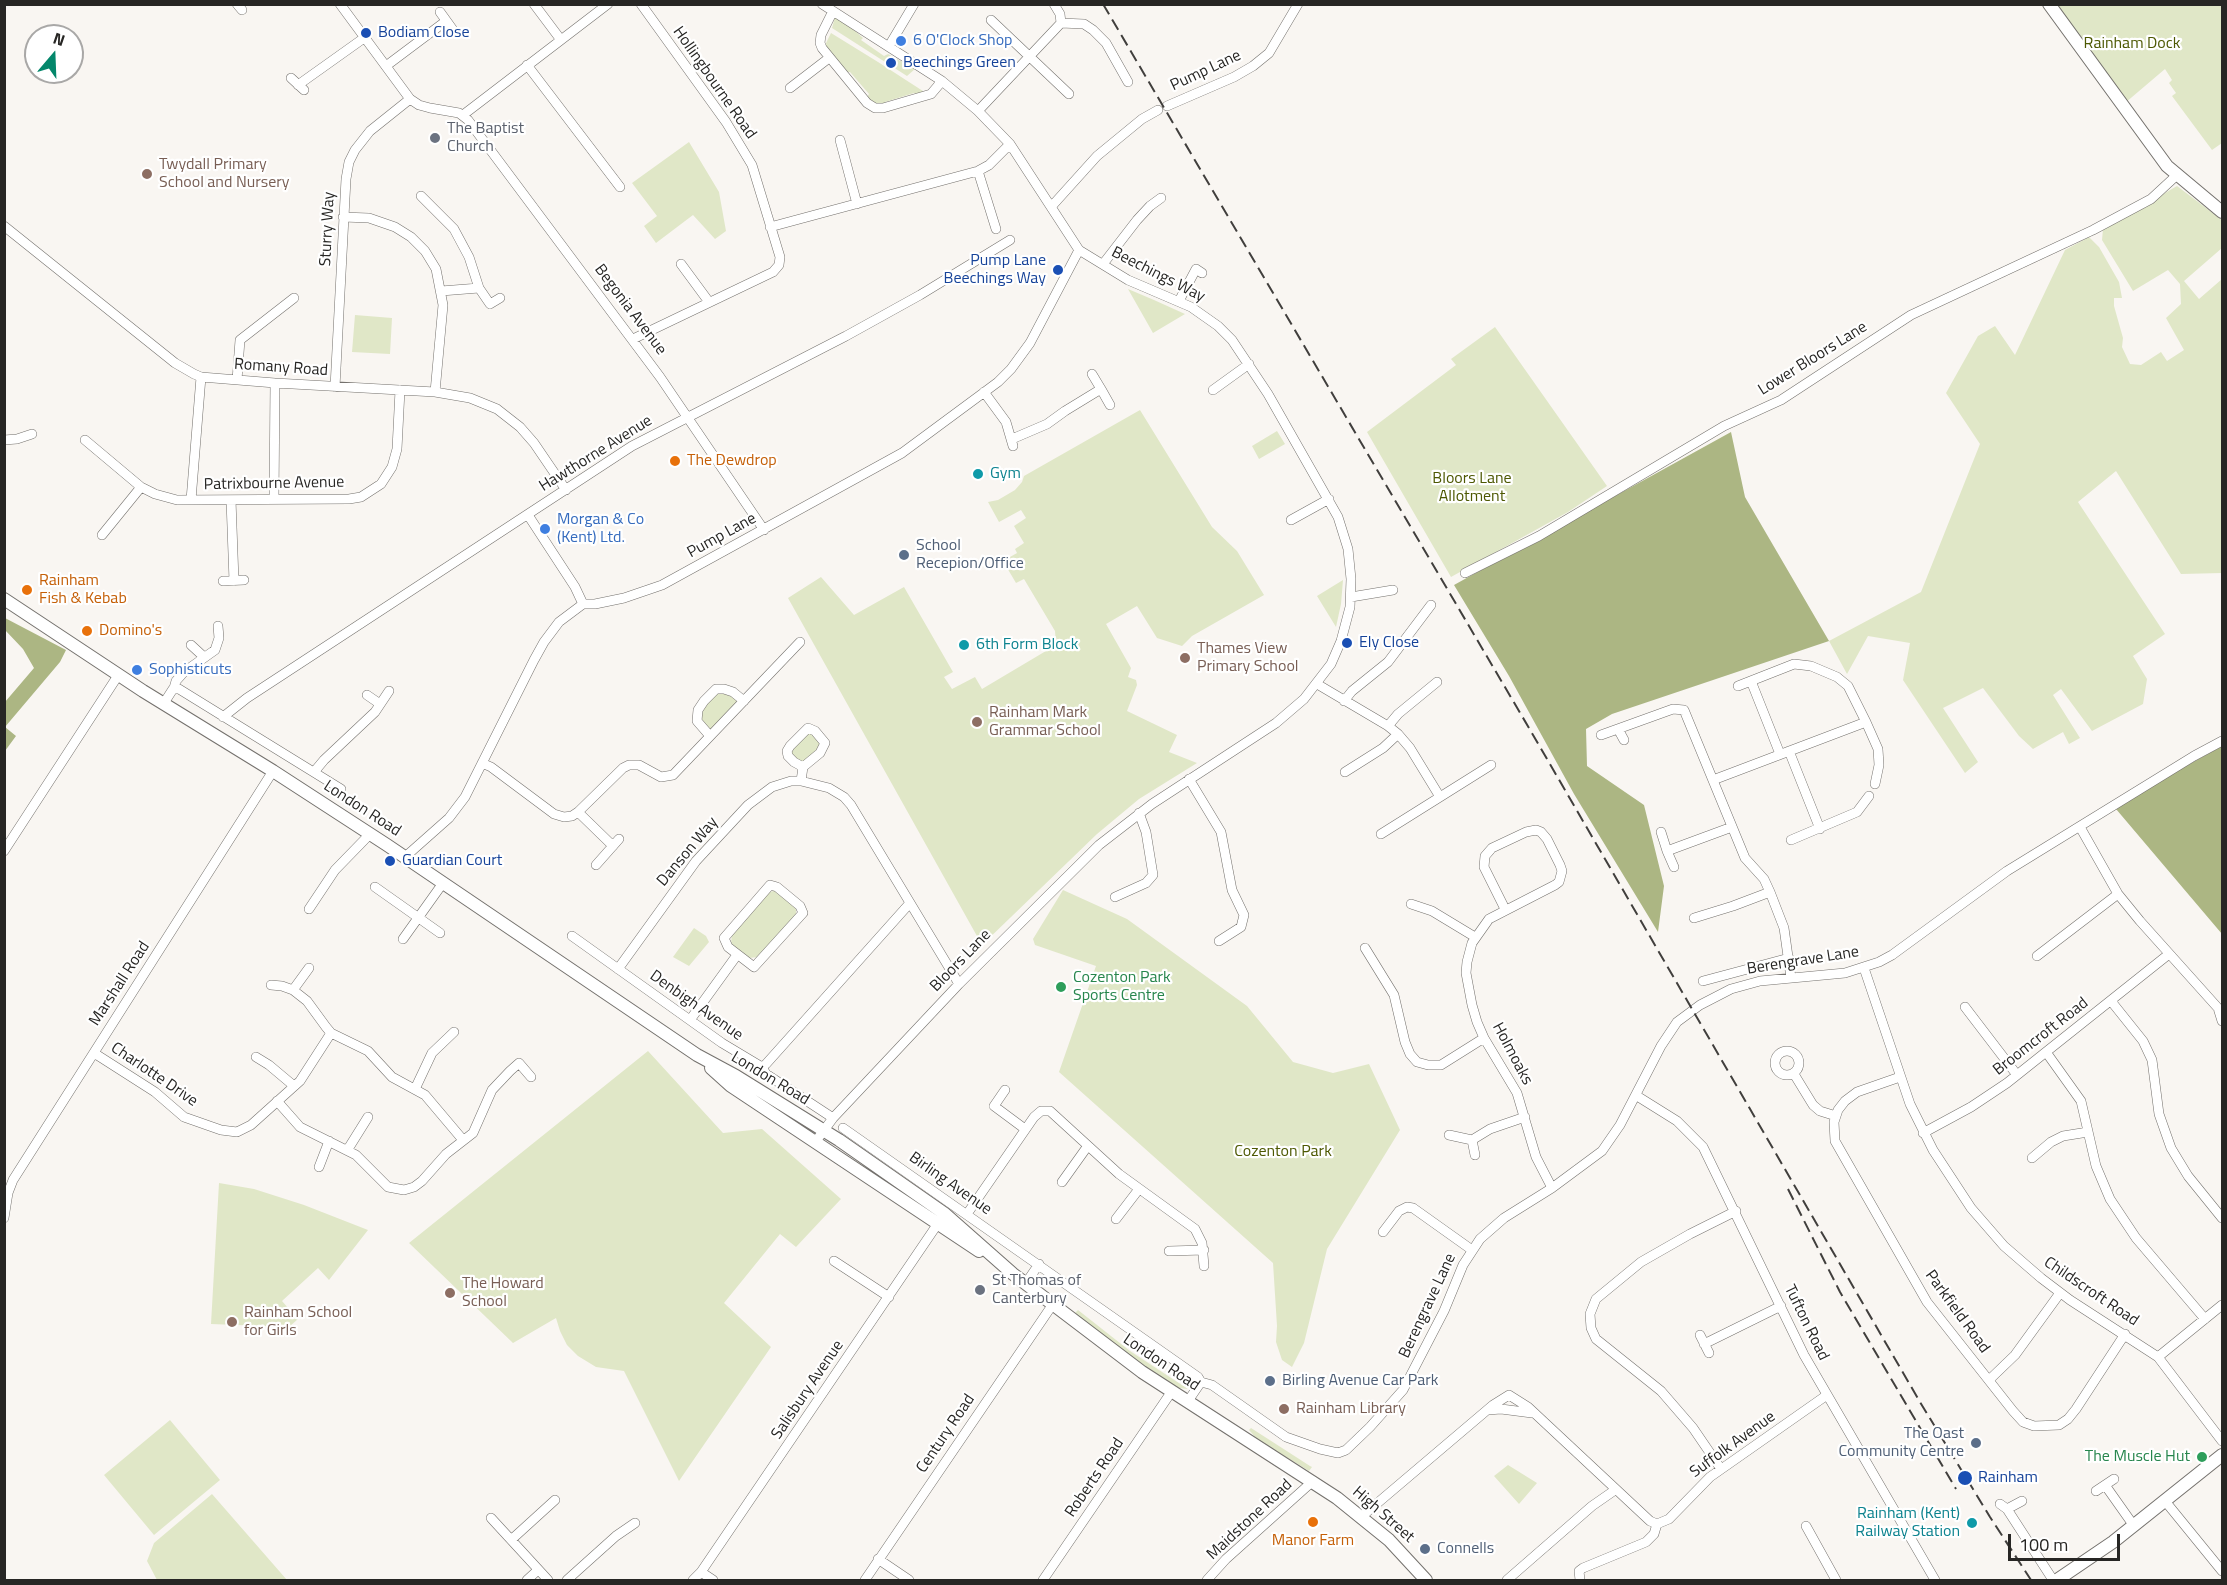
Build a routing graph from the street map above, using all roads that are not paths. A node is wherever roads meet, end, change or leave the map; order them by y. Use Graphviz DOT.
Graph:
graph roads {
  1 [pos="340,4"];
  2 [pos="534,4"];
  3 [pos="608,4"];
  4 [pos="641,4"];
  5 [pos="822,4"];
  6 [pos="914,4"];
  7 [pos="1054,4"];
  8 [pos="1298,4"];
  9 [pos="2049,4"];
  10 [pos="833,11"];
  11 [pos="440,12"];
  12 [pos="991,20"];
  13 [pos="446,21"];
  14 [pos="1060,23"];
  15 [pos="453,30"];
  16 [pos="364,38"];
  17 [pos="561,40"];
  18 [pos="889,46"];
  19 [pos="1029,56"];
  20 [pos="829,58"];
  21 [pos="527,65"];
  22 [pos="386,66"];
  23 [pos="942,81"];
  24 [pos="1128,82"];
  25 [pos="298,84"];
  26 [pos="790,89"];
  27 [pos="1069,94"];
  28 [pos="410,99"];
  29 [pos="978,111"];
  30 [pos="463,115"];
  31 [pos="840,140"];
  32 [pos="1010,144"];
  33 [pos="978,171"];
  34 [pos="2177,175"];
  35 [pos="620,187"];
  36 [pos="421,196"];
  37 [pos="1162,198"];
  38 [pos="857,204"];
  39 [pos="1051,207"];
  40 [pos="2223,212"];
  41 [pos="344,217"];
  42 [pos="4,226"];
  43 [pos="770,227"];
  44 [pos="1079,250"];
  45 [pos="681,264"];
  46 [pos="1103,264"];
  47 [pos="1203,273"];
  48 [pos="478,288"];
  49 [pos="441,291"];
  50 [pos="500,297"];
  51 [pos="294,298"];
  52 [pos="1179,301"];
  53 [pos="709,302"];
  54 [pos="633,339"];
  55 [pos="1249,364"];
  56 [pos="1092,374"];
  57 [pos="201,377"];
  58 [pos="237,380"];
  59 [pos="275,383"];
  60 [pos="334,387"];
  61 [pos="1101,389"];
  62 [pos="400,390"];
  63 [pos="1214,390"];
  64 [pos="435,392"];
  65 [pos="984,392"];
  66 [pos="1110,405"];
  67 [pos="687,418"];
  68 [pos="32,434"];
  69 [pos="4,440"];
  70 [pos="85,440"];
  71 [pos="141,487"];
  72 [pos="566,490"];
  73 [pos="274,499"];
  74 [pos="1329,499"];
  75 [pos="191,500"];
  76 [pos="231,500"];
  77 [pos="528,515"];
  78 [pos="1291,520"];
  79 [pos="764,530"];
  80 [pos="102,534"];
  81 [pos="1465,573"];
  82 [pos="223,581"];
  83 [pos="1393,590"];
  84 [pos="1351,597"];
  85 [pos="4,598"];
  86 [pos="583,604"];
  87 [pos="1431,605"];
  88 [pos="219,626"];
  89 [pos="800,642"];
  90 [pos="191,645"];
  91 [pos="204,657"];
  92 [pos="118,674"];
  93 [pos="1751,681"];
  94 [pos="1437,682"];
  95 [pos="1317,684"];
  96 [pos="1738,686"];
  97 [pos="174,688"];
  98 [pos="389,691"];
  99 [pos="367,695"];
  100 [pos="744,701"];
  101 [pos="1344,701"];
  102 [pos="164,703"];
  103 [pos="380,704"];
  104 [pos="224,717"];
  105 [pos="1866,722"];
  106 [pos="1388,726"];
  107 [pos="1618,729"];
  108 [pos="1398,734"];
  109 [pos="1601,735"];
  110 [pos="710,736"];
  111 [pos="1624,740"];
  112 [pos="2223,741"];
  113 [pos="1785,753"];
  114 [pos="482,763"];
  115 [pos="1491,765"];
  116 [pos="803,767"];
  117 [pos="273,771"];
  118 [pos="314,772"];
  119 [pos="1345,772"];
  120 [pos="1189,779"];
  121 [pos="1713,780"];
  122 [pos="801,781"];
  123 [pos="1875,784"];
  124 [pos="341,789"];
  125 [pos="1869,796"];
  126 [pos="1440,797"];
  127 [pos="578,812"];
  128 [pos="1139,813"];
  129 [pos="1732,827"];
  130 [pos="2080,827"];
  131 [pos="1820,829"];
  132 [pos="1661,832"];
  133 [pos="370,834"];
  134 [pos="1381,834"];
  135 [pos="1791,840"];
  136 [pos="4,851"];
  137 [pos="1667,851"];
  138 [pos="405,857"];
  139 [pos="596,865"];
  140 [pos="1674,867"];
  141 [pos="443,883"];
  142 [pos="375,887"];
  143 [pos="1770,892"];
  144 [pos="2118,894"];
  145 [pos="1115,897"];
  146 [pos="910,903"];
  147 [pos="1411,904"];
  148 [pos="309,909"];
  149 [pos="1505,909"];
  150 [pos="420,918"];
  151 [pos="1694,918"];
  152 [pos="440,933"];
  153 [pos="572,936"];
  154 [pos="1475,937"];
  155 [pos="404,939"];
  156 [pos="1219,941"];
  157 [pos="1365,948"];
  158 [pos="2169,954"];
  159 [pos="737,955"];
  160 [pos="2037,956"];
  161 [pos="1789,958"];
  162 [pos="309,968"];
  163 [pos="1864,968"];
  164 [pos="618,969"];
  165 [pos="1791,978"];
  166 [pos="1703,981"];
  167 [pos="959,984"];
  168 [pos="271,985"];
  169 [pos="293,990"];
  170 [pos="2111,1001"];
  171 [pos="1965,1007"];
  172 [pos="690,1020"];
  173 [pos="2223,1021"];
  174 [pos="454,1032"];
  175 [pos="331,1033"];
  176 [pos="1484,1038"];
  177 [pos="2046,1052"];
  178 [pos="93,1053"];
  179 [pos="256,1058"];
  180 [pos="762,1067"];
  181 [pos="1794,1074"];
  182 [pos="2017,1075"];
  183 [pos="531,1077"];
  184 [pos="1900,1077"];
  185 [pos="294,1086"];
  186 [pos="415,1089"];
  187 [pos="1005,1090"];
  188 [pos="1637,1096"];
  189 [pos="277,1101"];
  190 [pos="1836,1116"];
  191 [pos="368,1117"];
  192 [pos="1526,1117"];
  193 [pos="833,1118"];
  194 [pos="843,1128"];
  195 [pos="1025,1129"];
  196 [pos="1923,1132"];
  197 [pos="2088,1132"];
  198 [pos="1449,1135"];
  199 [pos="820,1136"];
  200 [pos="463,1140"];
  201 [pos="1472,1140"];
  202 [pos="329,1141"];
  203 [pos="1088,1147"];
  204 [pos="348,1149"];
  205 [pos="1475,1155"];
  206 [pos="2031,1158"];
  207 [pos="319,1167"];
  208 [pos="1062,1182"];
  209 [pos="7,1186"];
  210 [pos="1552,1188"];
  211 [pos="1139,1189"];
  212 [pos="1736,1211"];
  213 [pos="967,1214"];
  214 [pos="4,1218"];
  215 [pos="2223,1218"];
  216 [pos="941,1219"];
  217 [pos="1116,1220"];
  218 [pos="1385,1233"];
  219 [pos="1204,1250"];
  220 [pos="1472,1250"];
  221 [pos="1169,1251"];
  222 [pos="834,1261"];
  223 [pos="1039,1264"];
  224 [pos="1204,1266"];
  225 [pos="1026,1283"];
  226 [pos="2060,1293"];
  227 [pos="889,1297"];
  228 [pos="1053,1304"];
  229 [pos="2223,1305"];
  230 [pos="1781,1306"];
  231 [pos="2205,1319"];
  232 [pos="2125,1334"];
  233 [pos="1704,1344"];
  234 [pos="2158,1357"];
  235 [pos="1989,1380"];
  236 [pos="1201,1382"];
  237 [pos="1172,1391"];
  238 [pos="1827,1395"];
  239 [pos="1188,1401"];
  240 [pos="1488,1410"];
  241 [pos="1532,1413"];
  242 [pos="2223,1441"];
  243 [pos="1338,1453"];
  244 [pos="2223,1455"];
  245 [pos="1721,1469"];
  246 [pos="2114,1479"];
  247 [pos="1313,1480"];
  248 [pos="1615,1490"];
  249 [pos="555,1500"];
  250 [pos="2022,1501"];
  251 [pos="2164,1502"];
  252 [pos="1361,1517"];
  253 [pos="491,1518"];
  254 [pos="635,1523"];
  255 [pos="1658,1524"];
  256 [pos="1806,1526"];
  257 [pos="2134,1526"];
  258 [pos="511,1540"];
  259 [pos="878,1559"];
  260 [pos="538,1570"];
  261 [pos="2223,1571"];
  262 [pos="701,1572"];
  263 [pos="527,1581"];
  264 [pos="548,1581"];
  265 [pos="567,1581"];
  266 [pos="693,1581"];
  267 [pos="713,1581"];
  268 [pos="865,1581"];
  269 [pos="909,1581"];
  270 [pos="1043,1581"];
  271 [pos="1207,1581"];
  272 [pos="1426,1581"];
  273 [pos="1508,1581"];
  274 [pos="1580,1581"];
  275 [pos="1836,1581"];
  276 [pos="1935,1581"];
  277 [pos="2055,1581"];
  1 -- 16 [label="street"];
  2 -- 17 [label="street"];
  3 -- 17 [label="street"];
  4 -- 43 [label="street, Hollingbourne Road"];
  5 -- 10 [label="street, Beechings Way"];
  6 -- 18 [label="street"];
  7 -- 14 [label="street"];
  8 -- 39 [label="street, Pump Lane"];
  9 -- 34 [label="main road"];
  10 -- 18 [label="street, Beechings Way"];
  10 -- 20 [label="street"];
  11 -- 13 [label="street"];
  12 -- 19 [label="street"];
  13 -- 15 [label="street"];
  13 -- 22 [label="street"];
  14 -- 19 [label="street"];
  14 -- 24 [label="street"];
  16 -- 22 [label="street"];
  16 -- 25 [label="street"];
  17 -- 21 [label="street"];
  18 -- 23 [label="street, Beechings Way"];
  19 -- 27 [label="street"];
  19 -- 29 [label="street"];
  20 -- 23 [label="street"];
  20 -- 26 [label="street"];
  21 -- 30 [label="street"];
  21 -- 35 [label="street"];
  22 -- 28 [label="street"];
  23 -- 29 [label="street, Beechings Way"];
  28 -- 30 [label="street"];
  28 -- 41 [label="street, Sturry Way"];
  29 -- 32 [label="street, Beechings Way"];
  30 -- 54 [label="street, Begonia Avenue"];
  31 -- 38 [label="street"];
  32 -- 33 [label="street"];
  32 -- 39 [label="street, Beechings Way"];
  33 -- 38 [label="street"];
  33 -- 67 [label="street, Hawthorne Avenue"];
  34 -- 40 [label="main road"];
  34 -- 81 [label="street, Lower Bloors Lane"];
  36 -- 48 [label="street"];
  37 -- 46 [label="street"];
  38 -- 43 [label="street"];
  39 -- 44 [label="street, Beechings Way"];
  41 -- 49 [label="street"];
  41 -- 60 [label="street, Sturry Way"];
  42 -- 57 [label="street, Romany Road"];
  43 -- 53 [label="street, Hollingbourne Road"];
  44 -- 46 [label="street, Beechings Way"];
  44 -- 65 [label="street, Pump Lane"];
  45 -- 53 [label="street"];
  46 -- 52 [label="street, Beechings Way"];
  47 -- 52 [label="street"];
  48 -- 49 [label="street"];
  48 -- 50 [label="street"];
  49 -- 64 [label="street"];
  51 -- 58 [label="street"];
  52 -- 55 [label="street, Beechings Way"];
  53 -- 54 [label="street, Hollingbourne Road"];
  54 -- 67 [label="street, Begonia Avenue"];
  55 -- 63 [label="street"];
  55 -- 74 [label="street, Beechings Way"];
  56 -- 61 [label="street"];
  57 -- 58 [label="street, Romany Road"];
  57 -- 75 [label="street"];
  58 -- 59 [label="street, Romany Road"];
  59 -- 60 [label="street, Romany Road"];
  59 -- 73 [label="street"];
  60 -- 62 [label="street, Romany Road"];
  61 -- 65 [label="street"];
  61 -- 66 [label="street"];
  62 -- 64 [label="street, Romany Road"];
  62 -- 73 [label="street, Patrixbourne Avenue"];
  64 -- 72 [label="street, Romany Road"];
  65 -- 79 [label="street, Pump Lane"];
  67 -- 72 [label="street, Hawthorne Avenue"];
  67 -- 79 [label="street, Begonia Avenue"];
  68 -- 69 [label="street"];
  70 -- 71 [label="street, Patrixbourne Avenue"];
  71 -- 75 [label="street, Patrixbourne Avenue"];
  71 -- 80 [label="street"];
  72 -- 77 [label="street, Hawthorne Avenue"];
  73 -- 76 [label="street, Patrixbourne Avenue"];
  74 -- 78 [label="street"];
  74 -- 84 [label="street, Beechings Way"];
  75 -- 76 [label="street, Patrixbourne Avenue"];
  76 -- 82 [label="street"];
  77 -- 86 [label="street"];
  77 -- 104 [label="street, Hawthorne Avenue"];
  79 -- 86 [label="street, Pump Lane"];
  83 -- 84 [label="street"];
  84 -- 95 [label="street, Beechings Way"];
  85 -- 92 [label="main road, London Road"];
  86 -- 114 [label="street, Pump Lane"];
  87 -- 101 [label="street"];
  88 -- 91 [label="street"];
  89 -- 100 [label="street"];
  90 -- 91 [label="street"];
  91 -- 97 [label="street"];
  92 -- 102 [label="main road, London Road"];
  92 -- 136 [label="street"];
  93 -- 96 [label="street"];
  93 -- 105 [label="street"];
  93 -- 113 [label="street"];
  94 -- 106 [label="street"];
  95 -- 101 [label="street"];
  95 -- 120 [label="street, Bloors Lane"];
  97 -- 102 [label="street"];
  97 -- 104 [label="street"];
  98 -- 103 [label="street"];
  99 -- 103 [label="street"];
  100 -- 110 [label="street"];
  100 -- 110 [label="street"];
  101 -- 106 [label="street"];
  102 -- 117 [label="main road, London Road"];
  103 -- 118 [label="street"];
  104 -- 118 [label="street"];
  105 -- 113 [label="street"];
  105 -- 123 [label="street"];
  106 -- 108 [label="street"];
  107 -- 109 [label="street"];
  107 -- 111 [label="street"];
  107 -- 121 [label="street"];
  108 -- 119 [label="street"];
  108 -- 126 [label="street"];
  110 -- 127 [label="street"];
  112 -- 130 [label="street, Berengrave Lane"];
  113 -- 121 [label="street"];
  113 -- 131 [label="street"];
  114 -- 127 [label="street"];
  114 -- 138 [label="street, Pump Lane"];
  115 -- 126 [label="street"];
  116 -- 116 [label="street"];
  116 -- 122 [label="street"];
  117 -- 133 [label="main road, London Road"];
  117 -- 178 [label="street, Marshall Road"];
  118 -- 124 [label="street"];
  120 -- 128 [label="street, Bloors Lane"];
  120 -- 156 [label="street"];
  121 -- 129 [label="street"];
  122 -- 146 [label="street, Danson Way"];
  122 -- 164 [label="street, Danson Way"];
  125 -- 131 [label="street"];
  126 -- 134 [label="street"];
  127 -- 139 [label="street"];
  128 -- 145 [label="street"];
  128 -- 167 [label="street, Bloors Lane"];
  129 -- 137 [label="street"];
  129 -- 143 [label="street"];
  130 -- 144 [label="street"];
  130 -- 163 [label="street, Berengrave Lane"];
  131 -- 135 [label="street"];
  132 -- 137 [label="street"];
  133 -- 138 [label="main road, London Road"];
  133 -- 148 [label="street"];
  137 -- 140 [label="street"];
  138 -- 141 [label="main road, London Road"];
  141 -- 150 [label="street"];
  141 -- 199 [label="main road, London Road"];
  142 -- 150 [label="street"];
  143 -- 151 [label="street"];
  143 -- 161 [label="street"];
  144 -- 158 [label="street"];
  144 -- 160 [label="street"];
  146 -- 167 [label="street, Danson Way"];
  146 -- 180 [label="street"];
  147 -- 154 [label="street"];
  149 -- 149 [label="street, Holmoaks"];
  149 -- 154 [label="street, Holmoaks"];
  150 -- 152 [label="street"];
  150 -- 155 [label="street"];
  153 -- 164 [label="street, Denbigh Avenue"];
  154 -- 176 [label="street, Holmoaks"];
  157 -- 176 [label="street"];
  158 -- 170 [label="street, Broomcroft Road"];
  158 -- 173 [label="street"];
  159 -- 159 [label="street"];
  159 -- 172 [label="street"];
  161 -- 165 [label="street"];
  161 -- 166 [label="street"];
  162 -- 169 [label="street"];
  163 -- 165 [label="street, Berengrave Lane"];
  163 -- 184 [label="street, Childscroft Road"];
  164 -- 172 [label="street, Denbigh Avenue"];
  165 -- 188 [label="street, Berengrave Lane"];
  167 -- 193 [label="street, Bloors Lane"];
  168 -- 169 [label="street"];
  169 -- 175 [label="street"];
  170 -- 177 [label="street, Broomcroft Road"];
  170 -- 215 [label="street"];
  171 -- 182 [label="street"];
  172 -- 180 [label="street, Denbigh Avenue"];
  174 -- 186 [label="street"];
  175 -- 185 [label="street, Charlotte Drive"];
  175 -- 186 [label="street"];
  176 -- 192 [label="street, Holmoaks"];
  177 -- 182 [label="street, Broomcroft Road"];
  177 -- 197 [label="street"];
  178 -- 189 [label="street, Charlotte Drive"];
  178 -- 209 [label="street, Marshall Road"];
  179 -- 185 [label="street"];
  180 -- 193 [label="street, Denbigh Avenue"];
  181 -- 190 [label="street"];
  182 -- 196 [label="street, Broomcroft Road"];
  183 -- 200 [label="street"];
  184 -- 190 [label="street"];
  184 -- 196 [label="street, Childscroft Road"];
  185 -- 189 [label="street, Charlotte Drive"];
  186 -- 200 [label="street"];
  187 -- 195 [label="street"];
  188 -- 210 [label="street, Berengrave Lane"];
  188 -- 212 [label="street, Tufton Road"];
  189 -- 202 [label="street"];
  190 -- 235 [label="street, Parkfield Road"];
  191 -- 204 [label="street"];
  192 -- 201 [label="street"];
  192 -- 210 [label="street, Holmoaks"];
  193 -- 199 [label="street, Bloors Lane"];
  194 -- 213 [label="street, Birling Avenue"];
  195 -- 203 [label="street"];
  195 -- 213 [label="street"];
  196 -- 226 [label="street, Childscroft Road"];
  197 -- 206 [label="street"];
  197 -- 231 [label="street"];
  198 -- 201 [label="street"];
  199 -- 216 [label="main road, London Road"];
  200 -- 204 [label="street"];
  201 -- 205 [label="street"];
  202 -- 204 [label="street"];
  202 -- 207 [label="street"];
  203 -- 208 [label="street"];
  203 -- 211 [label="street"];
  209 -- 214 [label="street, Marshall Road"];
  210 -- 220 [label="street, Berengrave Lane"];
  211 -- 217 [label="street"];
  211 -- 219 [label="street"];
  212 -- 230 [label="street, Tufton Road"];
  212 -- 245 [label="street"];
  213 -- 223 [label="street, Birling Avenue"];
  216 -- 225 [label="main road, London Road"];
  216 -- 227 [label="street, Salisbury Avenue"];
  218 -- 220 [label="street"];
  219 -- 221 [label="street"];
  219 -- 224 [label="street"];
  220 -- 243 [label="street, Berengrave Lane"];
  222 -- 227 [label="street"];
  223 -- 225 [label="street"];
  223 -- 236 [label="street, Birling Avenue"];
  225 -- 228 [label="main road, London Road"];
  226 -- 232 [label="street, Childscroft Road"];
  226 -- 235 [label="street"];
  227 -- 262 [label="street, Salisbury Avenue"];
  228 -- 237 [label="main road, London Road"];
  228 -- 259 [label="street, Century Road"];
  229 -- 231 [label="street"];
  230 -- 233 [label="street"];
  230 -- 238 [label="street, Tufton Road"];
  231 -- 234 [label="street"];
  232 -- 234 [label="street, Childscroft Road"];
  232 -- 235 [label="street, Parkfield Road"];
  234 -- 242 [label="street, Childscroft Road"];
  236 -- 239 [label="street"];
  236 -- 243 [label="street, Birling Avenue"];
  237 -- 239 [label="main road, London Road"];
  237 -- 270 [label="street, Roberts Road"];
  238 -- 245 [label="street, Suffolk Avenue"];
  238 -- 276 [label="street, Tufton Road"];
  239 -- 247 [label="main road, London Road"];
  240 -- 241 [label="street"];
  240 -- 241 [label="street"];
  240 -- 252 [label="street"];
  241 -- 248 [label="street"];
  244 -- 251 [label="main road"];
  245 -- 255 [label="street, Suffolk Avenue"];
  246 -- 257 [label="street"];
  247 -- 252 [label="main road, High Street"];
  247 -- 271 [label="street, Maidstone Road"];
  248 -- 255 [label="street"];
  248 -- 273 [label="street"];
  249 -- 258 [label="street"];
  250 -- 277 [label="street"];
  251 -- 257 [label="main road"];
  251 -- 261 [label="street"];
  252 -- 272 [label="main road, High Street"];
  253 -- 258 [label="street"];
  254 -- 265 [label="street"];
  255 -- 274 [label="street, Suffolk Avenue"];
  256 -- 275 [label="street"];
  257 -- 277 [label="main road"];
  258 -- 260 [label="street"];
  259 -- 268 [label="street, Century Road"];
  259 -- 269 [label="street"];
  260 -- 263 [label="street"];
  260 -- 264 [label="street"];
  262 -- 266 [label="street, Salisbury Avenue"];
  262 -- 267 [label="street"];
}
